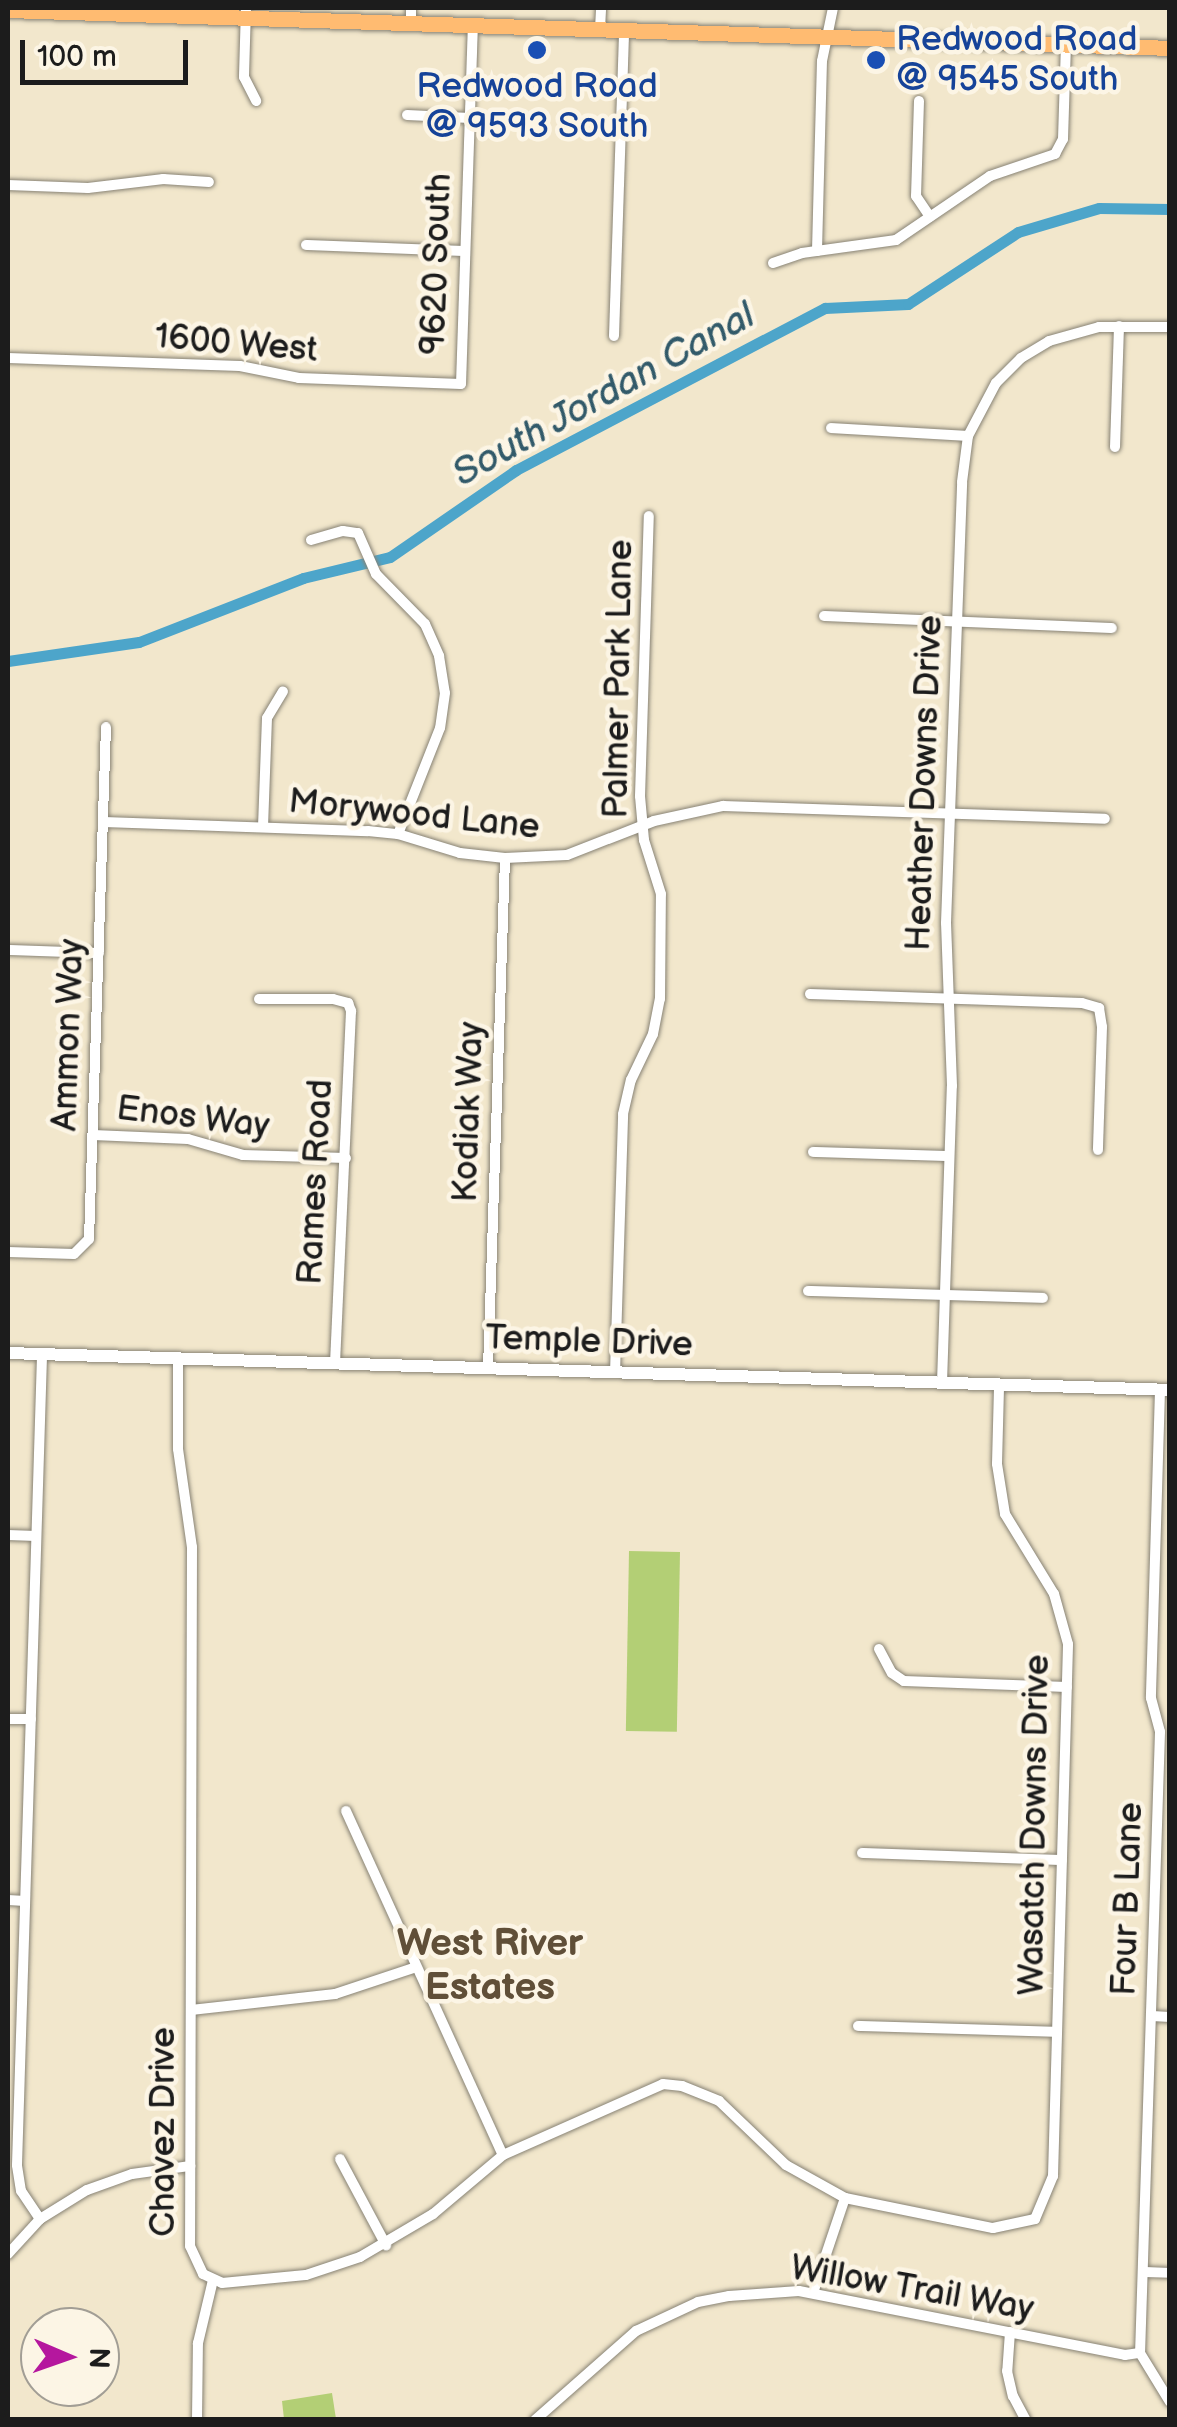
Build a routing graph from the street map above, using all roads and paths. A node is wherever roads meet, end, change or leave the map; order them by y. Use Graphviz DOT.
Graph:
graph roads {
  1 [pos="600,8"];
  2 [pos="833,8"];
  3 [pos="8,10"];
  4 [pos="246,12"];
  5 [pos="411,15"];
  6 [pos="473,25"];
  7 [pos="600,29"];
  8 [pos="624,30"];
  9 [pos="826,37"];
  10 [pos="1066,44"];
  11 [pos="1170,48"];
  12 [pos="256,101"];
  13 [pos="919,101"];
  14 [pos="408,115"];
  15 [pos="470,118"];
  16 [pos="209,182"];
  17 [pos="8,185"];
  18 [pos="930,217"];
  19 [pos="306,245"];
  20 [pos="466,250"];
  21 [pos="817,252"];
  22 [pos="773,263"];
  23 [pos="1119,326"];
  24 [pos="1170,327"];
  25 [pos="614,336"];
  26 [pos="8,358"];
  27 [pos="461,384"];
  28 [pos="831,428"];
  29 [pos="968,436"];
  30 [pos="1115,447"];
  31 [pos="649,516"];
  32 [pos="311,540"];
  33 [pos="824,616"];
  34 [pos="957,620"];
  35 [pos="1112,628"];
  36 [pos="283,692"];
  37 [pos="106,728"];
  38 [pos="950,814"];
  39 [pos="1106,819"];
  40 [pos="104,822"];
  41 [pos="642,826"];
  42 [pos="263,827"];
  43 [pos="398,834"];
  44 [pos="505,858"];
  45 [pos="8,950"];
  46 [pos="99,953"];
  47 [pos="810,994"];
  48 [pos="260,999"];
  49 [pos="950,999"];
  50 [pos="93,1135"];
  51 [pos="1098,1150"];
  52 [pos="813,1152"];
  53 [pos="950,1156"];
  54 [pos="346,1158"];
  55 [pos="8,1252"];
  56 [pos="808,1291"];
  57 [pos="945,1296"];
  58 [pos="1043,1298"];
  59 [pos="8,1353"];
  60 [pos="42,1354"];
  61 [pos="178,1358"];
  62 [pos="335,1364"];
  63 [pos="488,1368"];
  64 [pos="614,1372"];
  65 [pos="942,1383"];
  66 [pos="999,1385"];
  67 [pos="1165,1390"];
  68 [pos="8,1535"];
  69 [pos="36,1536"];
  70 [pos="878,1649"];
  71 [pos="1067,1687"];
  72 [pos="8,1718"];
  73 [pos="31,1719"];
  74 [pos="346,1811"];
  75 [pos="862,1853"];
  76 [pos="1062,1860"];
  77 [pos="8,1900"];
  78 [pos="25,1901"];
  79 [pos="1155,1901"];
  80 [pos="1170,1902"];
  81 [pos="416,1967"];
  82 [pos="191,2010"];
  83 [pos="1152,2016"];
  84 [pos="1170,2017"];
  85 [pos="858,2026"];
  86 [pos="1057,2032"];
  87 [pos="13,2080"];
  88 [pos="503,2156"];
  89 [pos="340,2159"];
  90 [pos="190,2166"];
  91 [pos="844,2198"];
  92 [pos="1035,2219"];
  93 [pos="40,2220"];
  94 [pos="386,2245"];
  95 [pos="8,2254"];
  96 [pos="1144,2272"];
  97 [pos="1170,2273"];
  98 [pos="213,2280"];
  99 [pos="813,2293"];
  100 [pos="1010,2332"];
  101 [pos="1140,2354"];
  102 [pos="1170,2402"];
  103 [pos="197,2420"];
  104 [pos="535,2420"];
  105 [pos="1026,2420"];
  1 -- 7 [label="street"];
  2 -- 9 [label="street"];
  3 -- 4 [label="main road"];
  4 -- 5 [label="main road"];
  4 -- 12 [label="street"];
  5 -- 6 [label="main road"];
  6 -- 7 [label="main road"];
  6 -- 15 [label="street, 9620 South"];
  7 -- 8 [label="main road"];
  8 -- 9 [label="main road"];
  8 -- 25 [label="street"];
  9 -- 10 [label="main road"];
  9 -- 21 [label="street"];
  10 -- 11 [label="main road"];
  10 -- 18 [label="street"];
  13 -- 18 [label="street"];
  14 -- 15 [label="street"];
  15 -- 20 [label="street, 9620 South"];
  16 -- 17 [label="street"];
  18 -- 21 [label="street"];
  19 -- 20 [label="street"];
  20 -- 27 [label="street, 9620 South"];
  21 -- 22 [label="street"];
  23 -- 24 [label="street, Heather Downs Drive"];
  23 -- 29 [label="street, Heather Downs Drive"];
  23 -- 30 [label="street"];
  26 -- 27 [label="street, 1600 West"];
  28 -- 29 [label="street"];
  29 -- 34 [label="street, Heather Downs Drive"];
  31 -- 41 [label="street, Palmer Park Lane"];
  32 -- 43 [label="street"];
  33 -- 34 [label="street"];
  34 -- 35 [label="street"];
  34 -- 38 [label="street, Heather Downs Drive"];
  36 -- 42 [label="street"];
  37 -- 40 [label="street, Ammon Way"];
  38 -- 39 [label="street, Morywood Lane"];
  38 -- 41 [label="street, Morywood Lane"];
  38 -- 49 [label="street, Heather Downs Drive"];
  40 -- 42 [label="street, Morywood Lane"];
  40 -- 46 [label="street, Ammon Way"];
  41 -- 44 [label="street, Morywood Lane"];
  41 -- 64 [label="street, Palmer Park Lane"];
  42 -- 43 [label="street, Morywood Lane"];
  43 -- 44 [label="street, Morywood Lane"];
  44 -- 63 [label="street, Kodiak Way"];
  45 -- 46 [label="street"];
  46 -- 50 [label="street, Ammon Way"];
  47 -- 49 [label="street"];
  48 -- 54 [label="street, Rames Road"];
  49 -- 51 [label="street"];
  49 -- 53 [label="street, Heather Downs Drive"];
  50 -- 54 [label="street, Enos Way"];
  50 -- 55 [label="street, Ammon Way"];
  52 -- 53 [label="street"];
  53 -- 57 [label="street, Heather Downs Drive"];
  54 -- 62 [label="street, Rames Road"];
  56 -- 57 [label="street"];
  57 -- 58 [label="street"];
  57 -- 65 [label="street, Heather Downs Drive"];
  59 -- 60 [label="street, Temple Drive"];
  60 -- 61 [label="street, Temple Drive"];
  60 -- 69 [label="street"];
  61 -- 62 [label="street, Temple Drive"];
  61 -- 82 [label="street, Chavez Drive"];
  62 -- 63 [label="street, Temple Drive"];
  63 -- 64 [label="street, Temple Drive"];
  64 -- 65 [label="street, Temple Drive"];
  65 -- 66 [label="street, Temple Drive"];
  66 -- 67 [label="street, Temple Drive"];
  66 -- 71 [label="street, Wasatch Downs Drive"];
  67 -- 79 [label="street, Four B Lane"];
  68 -- 69 [label="street"];
  69 -- 73 [label="street"];
  70 -- 71 [label="street"];
  71 -- 76 [label="street, Wasatch Downs Drive"];
  72 -- 73 [label="street"];
  73 -- 78 [label="street"];
  74 -- 81 [label="street"];
  75 -- 76 [label="street"];
  76 -- 86 [label="street, Wasatch Downs Drive"];
  77 -- 78 [label="street"];
  78 -- 87 [label="street"];
  79 -- 80 [label="street"];
  79 -- 83 [label="street, Four B Lane"];
  81 -- 82 [label="street"];
  81 -- 88 [label="street"];
  82 -- 90 [label="street, Chavez Drive"];
  83 -- 84 [label="street"];
  83 -- 96 [label="street, Four B Lane"];
  85 -- 86 [label="street"];
  86 -- 92 [label="street, Wasatch Downs Drive"];
  87 -- 93 [label="street"];
  88 -- 91 [label="street, Chavez Drive"];
  88 -- 94 [label="street, Chavez Drive"];
  89 -- 94 [label="street"];
  90 -- 93 [label="street"];
  90 -- 98 [label="street, Chavez Drive"];
  91 -- 92 [label="street, Chavez Drive"];
  91 -- 99 [label="street"];
  93 -- 95 [label="street"];
  94 -- 98 [label="street, Chavez Drive"];
  96 -- 97 [label="street"];
  96 -- 101 [label="street, Four B Lane"];
  98 -- 103 [label="street"];
  99 -- 100 [label="street, Willow Trail Way"];
  99 -- 104 [label="street, Willow Trail Way"];
  100 -- 101 [label="street, Willow Trail Way"];
  100 -- 105 [label="street"];
  101 -- 102 [label="street"];
}
